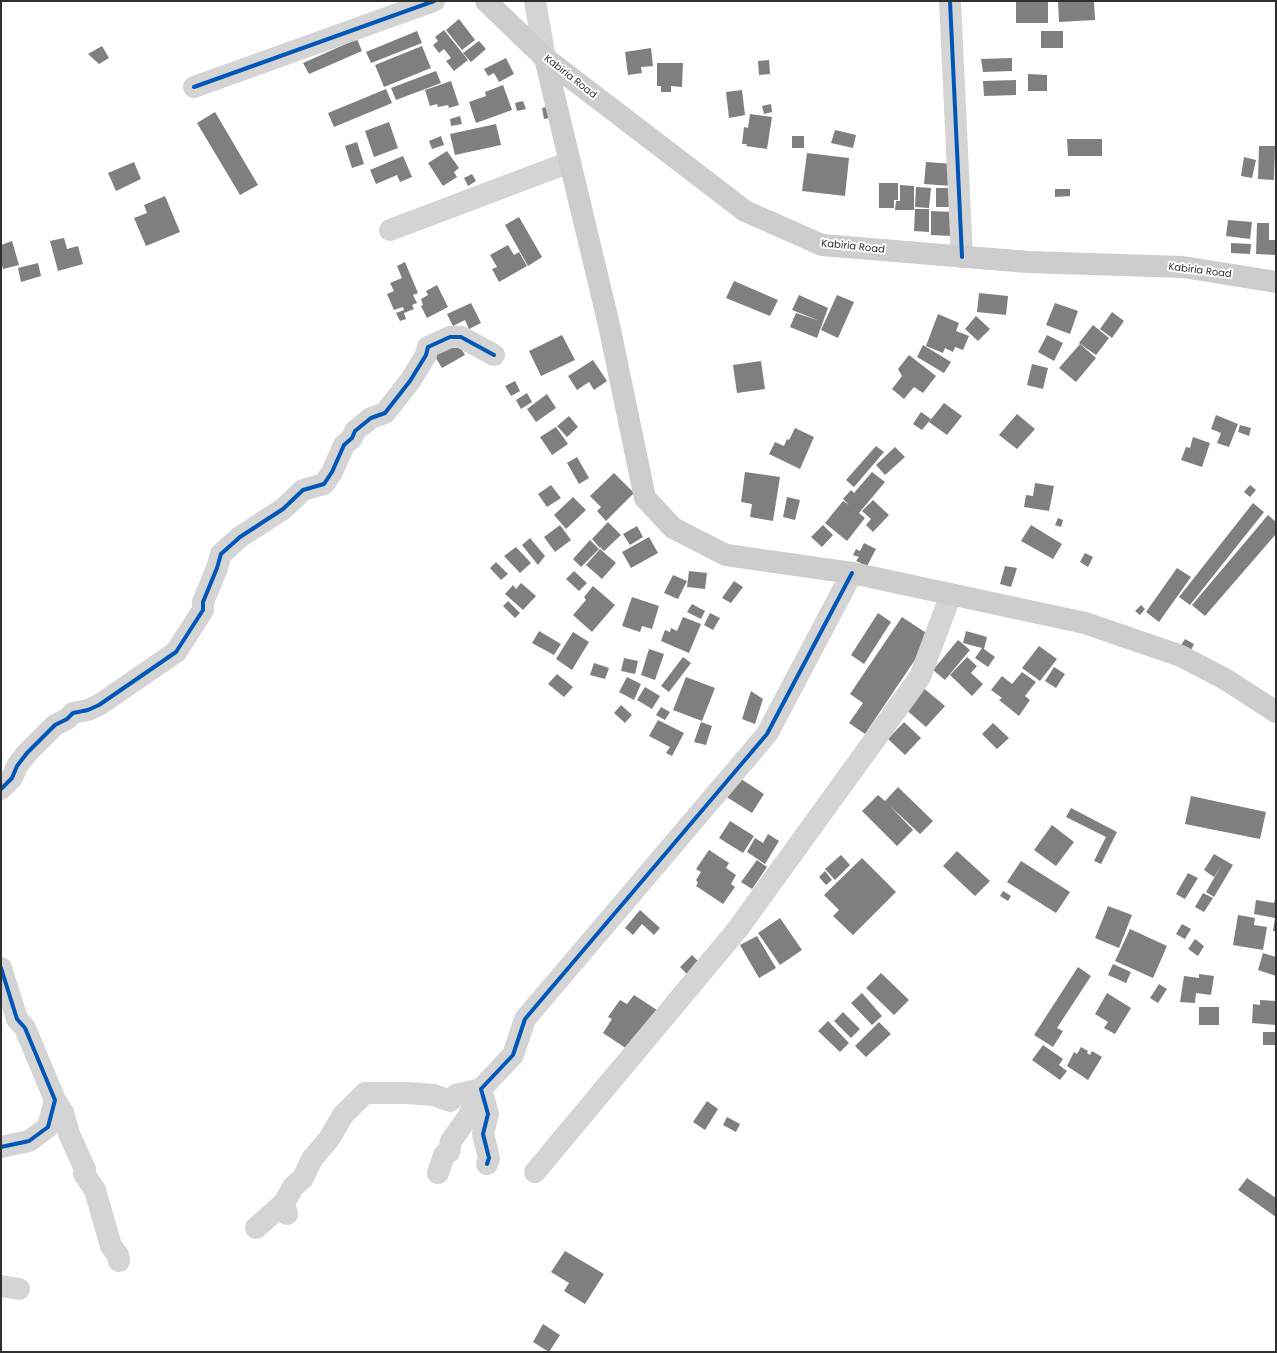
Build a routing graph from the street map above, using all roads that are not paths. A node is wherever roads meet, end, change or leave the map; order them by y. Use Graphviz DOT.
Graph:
graph roads {
  1 [pos="434,1"];
  2 [pos="486,1"];
  3 [pos="535,1"];
  4 [pos="950,1"];
  5 [pos="545,58"];
  6 [pos="194,87"];
  7 [pos="570,162"];
  8 [pos="390,230"];
  9 [pos="962,257"];
  10 [pos="1276,282"];
  11 [pos="494,355"];
  12 [pos="852,573"];
  13 [pos="951,594"];
  14 [pos="1276,712"];
  15 [pos="1,788"];
  16 [pos="1,968"];
  17 [pos="481,1089"];
  18 [pos="55,1100"];
  19 [pos="1,1147"];
  20 [pos="487,1164"];
  21 [pos="438,1172"];
  22 [pos="535,1172"];
  23 [pos="256,1228"];
  24 [pos="119,1261"];
  1 -- 6 [label="street"];
  2 -- 5 [label="main road, Kabiria Road"];
  3 -- 5 [label="street"];
  4 -- 9 [label="street"];
  5 -- 7 [label="main road"];
  5 -- 9 [label="main road, Kabiria Road"];
  7 -- 8 [label="street"];
  7 -- 12 [label="main road"];
  9 -- 10 [label="main road, Kabiria Road"];
  11 -- 15 [label="street"];
  12 -- 13 [label="main road"];
  12 -- 17 [label="street"];
  13 -- 14 [label="main road"];
  13 -- 22 [label="street"];
  16 -- 18 [label="street"];
  17 -- 20 [label="street"];
  17 -- 21 [label="street"];
  17 -- 23 [label="street"];
  18 -- 19 [label="street"];
  18 -- 24 [label="street"];
}
